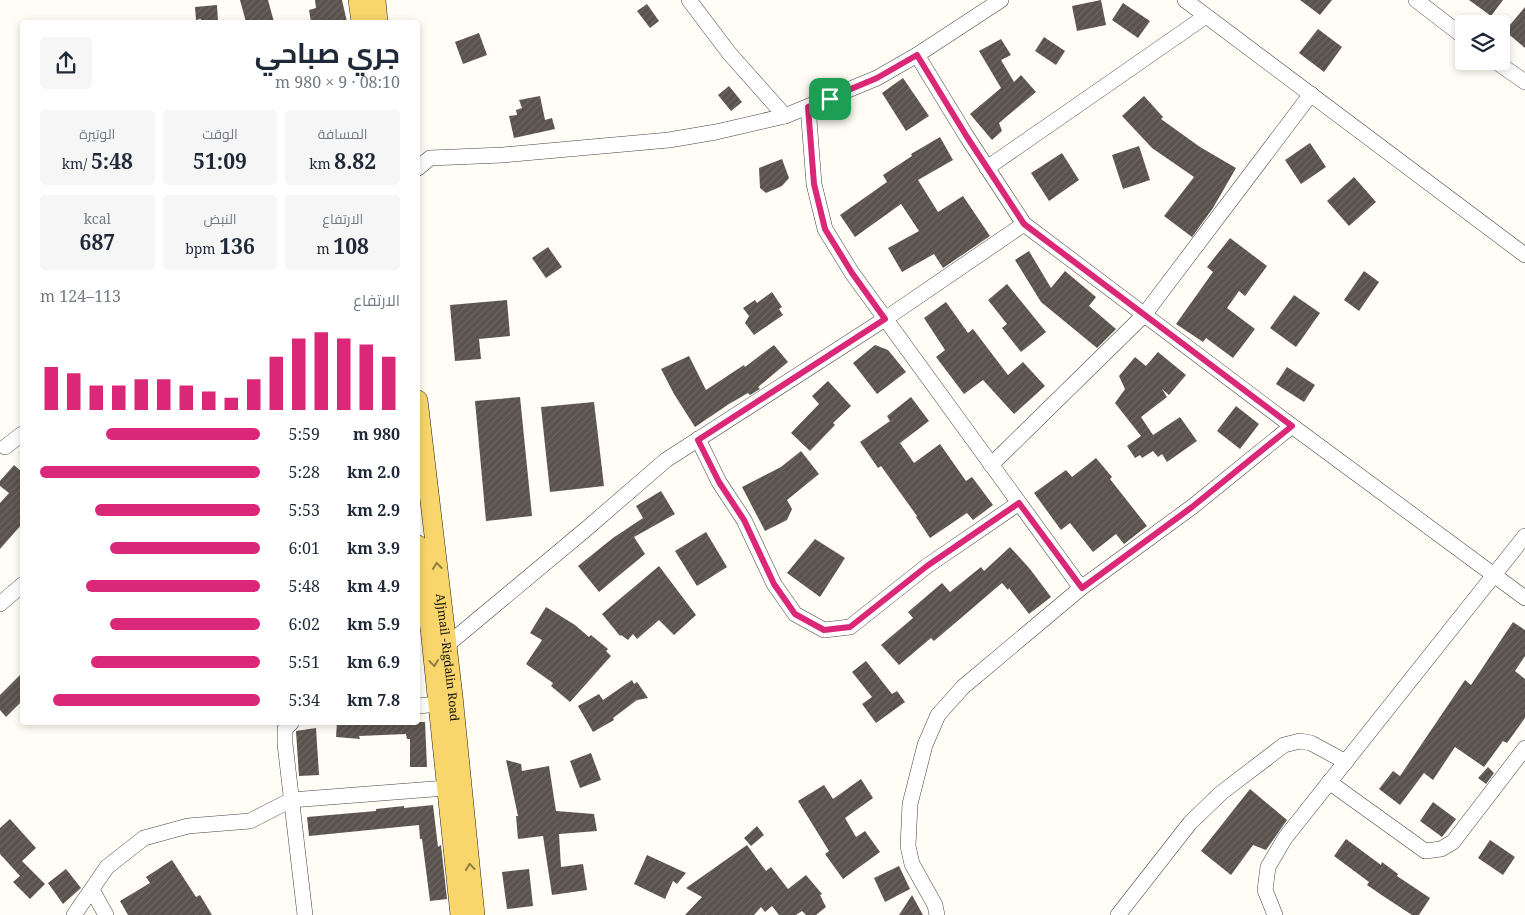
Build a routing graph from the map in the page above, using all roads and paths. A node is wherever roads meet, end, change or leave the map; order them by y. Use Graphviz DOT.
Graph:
graph roads {
  1 [pos="358,0"];
  2 [pos="376,0"];
  3 [pos="689,0"];
  4 [pos="1001,0"];
  5 [pos="1185,0"];
  6 [pos="1416,0"];
  7 [pos="1206,16"];
  8 [pos="361,20"];
  9 [pos="378,20"];
  10 [pos="1455,30"];
  11 [pos="917,55"];
  12 [pos="1508,70"];
  13 [pos="1525,82"];
  14 [pos="1311,94"];
  15 [pos="808,107"];
  16 [pos="785,116"];
  17 [pos="424,154"];
  18 [pos="987,168"];
  19 [pos="1024,224"];
  20 [pos="1525,254"];
  21 [pos="1144,315"];
  22 [pos="885,319"];
  23 [pos="420,417"];
  24 [pos="1292,426"];
  25 [pos="20,436"];
  26 [pos="698,440"];
  27 [pos="5,447"];
  28 [pos="991,464"];
  29 [pos="1019,503"];
  30 [pos="1525,536"];
  31 [pos="420,564"];
  32 [pos="1494,576"];
  33 [pos="20,587"];
  34 [pos="1082,588"];
  35 [pos="1525,598"];
  36 [pos="0,604"];
  37 [pos="424,627"];
  38 [pos="447,646"];
  39 [pos="438,704"];
  40 [pos="420,706"];
  41 [pos="289,725"];
  42 [pos="1525,748"];
  43 [pos="1346,762"];
  44 [pos="1329,782"];
  45 [pos="446,788"];
  46 [pos="291,800"];
  47 [pos="92,890"];
  48 [pos="74,915"];
  49 [pos="106,915"];
  50 [pos="305,915"];
  51 [pos="460,915"];
  52 [pos="475,915"];
  53 [pos="937,915"];
  54 [pos="1118,915"];
  55 [pos="1275,915"];
  1 -- 8 [label="main road"];
  2 -- 9 [label="main road"];
  3 -- 16 [label="street"];
  4 -- 11 [label="street"];
  5 -- 7 [label="street"];
  6 -- 10 [label="street"];
  7 -- 14 [label="street"];
  7 -- 18 [label="street"];
  11 -- 15 [label="street"];
  11 -- 18 [label="street"];
  12 -- 13 [label="street"];
  14 -- 20 [label="street"];
  14 -- 21 [label="street"];
  15 -- 16 [label="street"];
  15 -- 22 [label="street"];
  16 -- 17 [label="street"];
  18 -- 19 [label="street"];
  19 -- 21 [label="street"];
  19 -- 22 [label="street"];
  21 -- 24 [label="street"];
  21 -- 28 [label="street"];
  22 -- 26 [label="street"];
  22 -- 28 [label="street"];
  38 -- 23 [label="main road, AJjmail -Rigdalin Road, one-way"];
  24 -- 32 [label="street"];
  24 -- 34 [label="street"];
  25 -- 27 [label="street"];
  26 -- 29 [label="street"];
  26 -- 38 [label="street"];
  28 -- 29 [label="street"];
  29 -- 34 [label="street"];
  30 -- 32 [label="street"];
  31 -- 37 [label="main road, AJjmail -Rigdalin Road"];
  32 -- 35 [label="street"];
  32 -- 43 [label="street"];
  33 -- 36 [label="street"];
  34 -- 53 [label="street"];
  37 -- 39 [label="main road, AJjmail -Rigdalin Road, one-way"];
  52 -- 38 [label="main road, AJjmail -Rigdalin Road, one-way"];
  39 -- 40 [label="street"];
  39 -- 45 [label="main road, AJjmail -Rigdalin Road"];
  41 -- 46 [label="street"];
  42 -- 44 [label="street"];
  43 -- 44 [label="street"];
  43 -- 54 [label="street"];
  44 -- 55 [label="street"];
  45 -- 46 [label="street"];
  45 -- 51 [label="main road, AJjmail -Rigdalin Road"];
  46 -- 47 [label="street"];
  46 -- 50 [label="street"];
  47 -- 48 [label="street"];
  47 -- 49 [label="street"];
}
